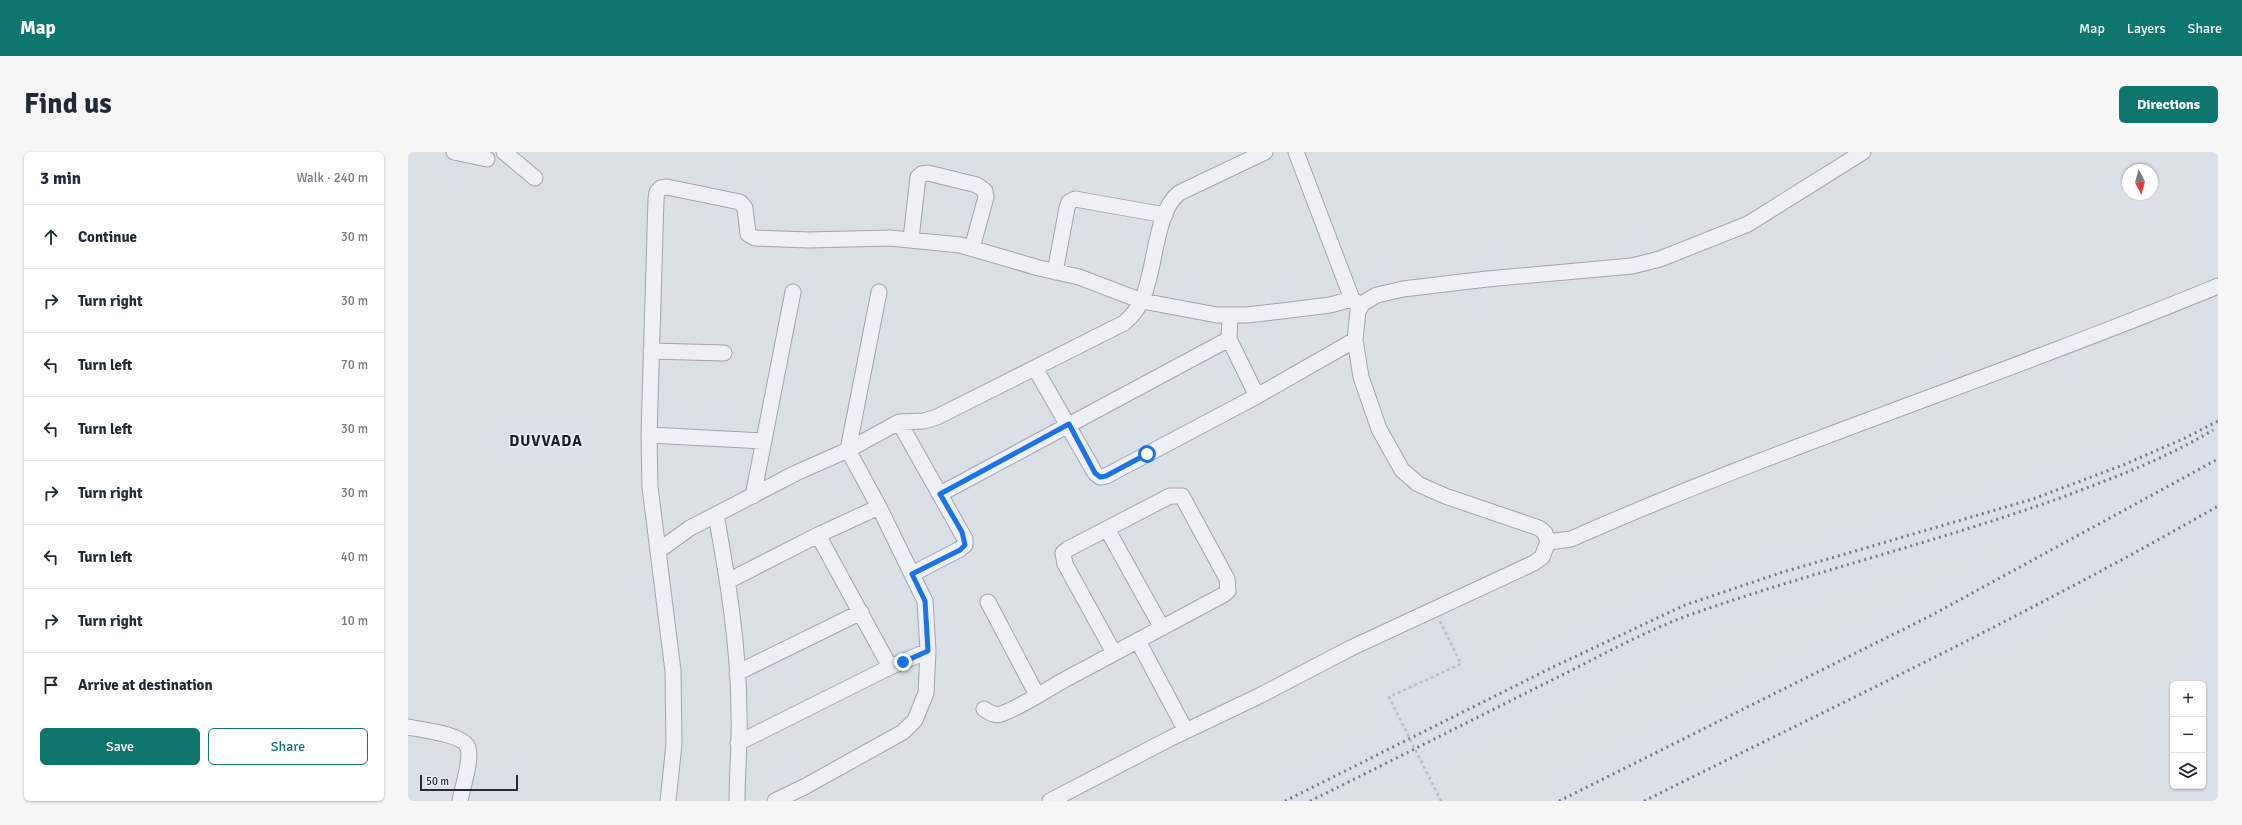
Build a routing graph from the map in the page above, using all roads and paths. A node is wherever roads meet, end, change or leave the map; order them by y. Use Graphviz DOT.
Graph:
graph roads {
  1 [pos="454,152"];
  2 [pos="504,152"];
  3 [pos="1265,152"];
  4 [pos="1296,152"];
  5 [pos="1863,152"];
  6 [pos="487,159"];
  7 [pos="535,178"];
  8 [pos="1164,215"];
  9 [pos="911,239"];
  10 [pos="972,248"];
  11 [pos="1055,272"];
  12 [pos="2218,286"];
  13 [pos="793,292"];
  14 [pos="879,292"];
  15 [pos="1142,301"];
  16 [pos="1356,303"];
  17 [pos="1230,316"];
  18 [pos="1229,339"];
  19 [pos="1355,340"];
  20 [pos="651,351"];
  21 [pos="724,353"];
  22 [pos="1035,368"];
  23 [pos="1257,396"];
  24 [pos="899,422"];
  25 [pos="1069,424"];
  26 [pos="649,435"];
  27 [pos="764,442"];
  28 [pos="848,450"];
  29 [pos="940,494"];
  30 [pos="753,496"];
  31 [pos="879,507"];
  32 [pos="716,515"];
  33 [pos="1106,529"];
  34 [pos="818,535"];
  35 [pos="1548,542"];
  36 [pos="658,551"];
  37 [pos="912,574"];
  38 [pos="728,581"];
  39 [pos="988,602"];
  40 [pos="1434,609"];
  41 [pos="860,612"];
  42 [pos="1162,628"];
  43 [pos="1138,641"];
  44 [pos="928,651"];
  45 [pos="1114,653"];
  46 [pos="890,667"];
  47 [pos="736,673"];
  48 [pos="1037,695"];
  49 [pos="984,709"];
  50 [pos="408,727"];
  51 [pos="1186,731"];
  52 [pos="738,743"];
  53 [pos="460,801"];
  54 [pos="668,801"];
  55 [pos="737,801"];
  56 [pos="775,801"];
  57 [pos="1050,801"];
  58 [pos="1441,801"];
  1 -- 6 [label="street"];
  2 -- 7 [label="street"];
  3 -- 8 [label="street"];
  4 -- 16 [label="street"];
  5 -- 16 [label="street"];
  8 -- 11 [label="street"];
  8 -- 15 [label="street"];
  9 -- 10 [label="street"];
  9 -- 10 [label="street"];
  9 -- 20 [label="street"];
  10 -- 11 [label="street"];
  11 -- 15 [label="street"];
  12 -- 35 [label="street"];
  13 -- 27 [label="street"];
  14 -- 28 [label="street"];
  15 -- 17 [label="street"];
  15 -- 22 [label="street"];
  16 -- 17 [label="street"];
  16 -- 19 [label="street"];
  17 -- 18 [label="street"];
  18 -- 23 [label="street"];
  18 -- 25 [label="street"];
  19 -- 23 [label="street"];
  19 -- 35 [label="street"];
  20 -- 21 [label="street"];
  20 -- 26 [label="street"];
  22 -- 24 [label="street"];
  22 -- 25 [label="street"];
  23 -- 25 [label="street"];
  24 -- 28 [label="street"];
  24 -- 29 [label="street"];
  25 -- 29 [label="street"];
  26 -- 27 [label="street"];
  26 -- 36 [label="street"];
  27 -- 30 [label="street"];
  28 -- 30 [label="street"];
  28 -- 31 [label="street"];
  29 -- 37 [label="street"];
  30 -- 32 [label="street"];
  31 -- 34 [label="street"];
  31 -- 37 [label="street"];
  32 -- 36 [label="street"];
  32 -- 38 [label="street"];
  33 -- 42 [label="street"];
  33 -- 42 [label="street"];
  33 -- 45 [label="street"];
  34 -- 38 [label="street"];
  34 -- 41 [label="street"];
  35 -- 40 [label="street"];
  36 -- 54 [label="street"];
  37 -- 44 [label="street"];
  38 -- 47 [label="street"];
  39 -- 48 [label="street"];
  40 -- 51 [label="street"];
  40 -- 58 [label="path, bridge"];
  41 -- 46 [label="street"];
  41 -- 47 [label="street"];
  42 -- 43 [label="street"];
  43 -- 45 [label="street"];
  43 -- 51 [label="street"];
  44 -- 46 [label="street"];
  44 -- 56 [label="street"];
  45 -- 48 [label="street"];
  46 -- 52 [label="street"];
  47 -- 52 [label="street"];
  48 -- 49 [label="street"];
  50 -- 53 [label="street"];
  51 -- 57 [label="street"];
  52 -- 55 [label="street"];
}
